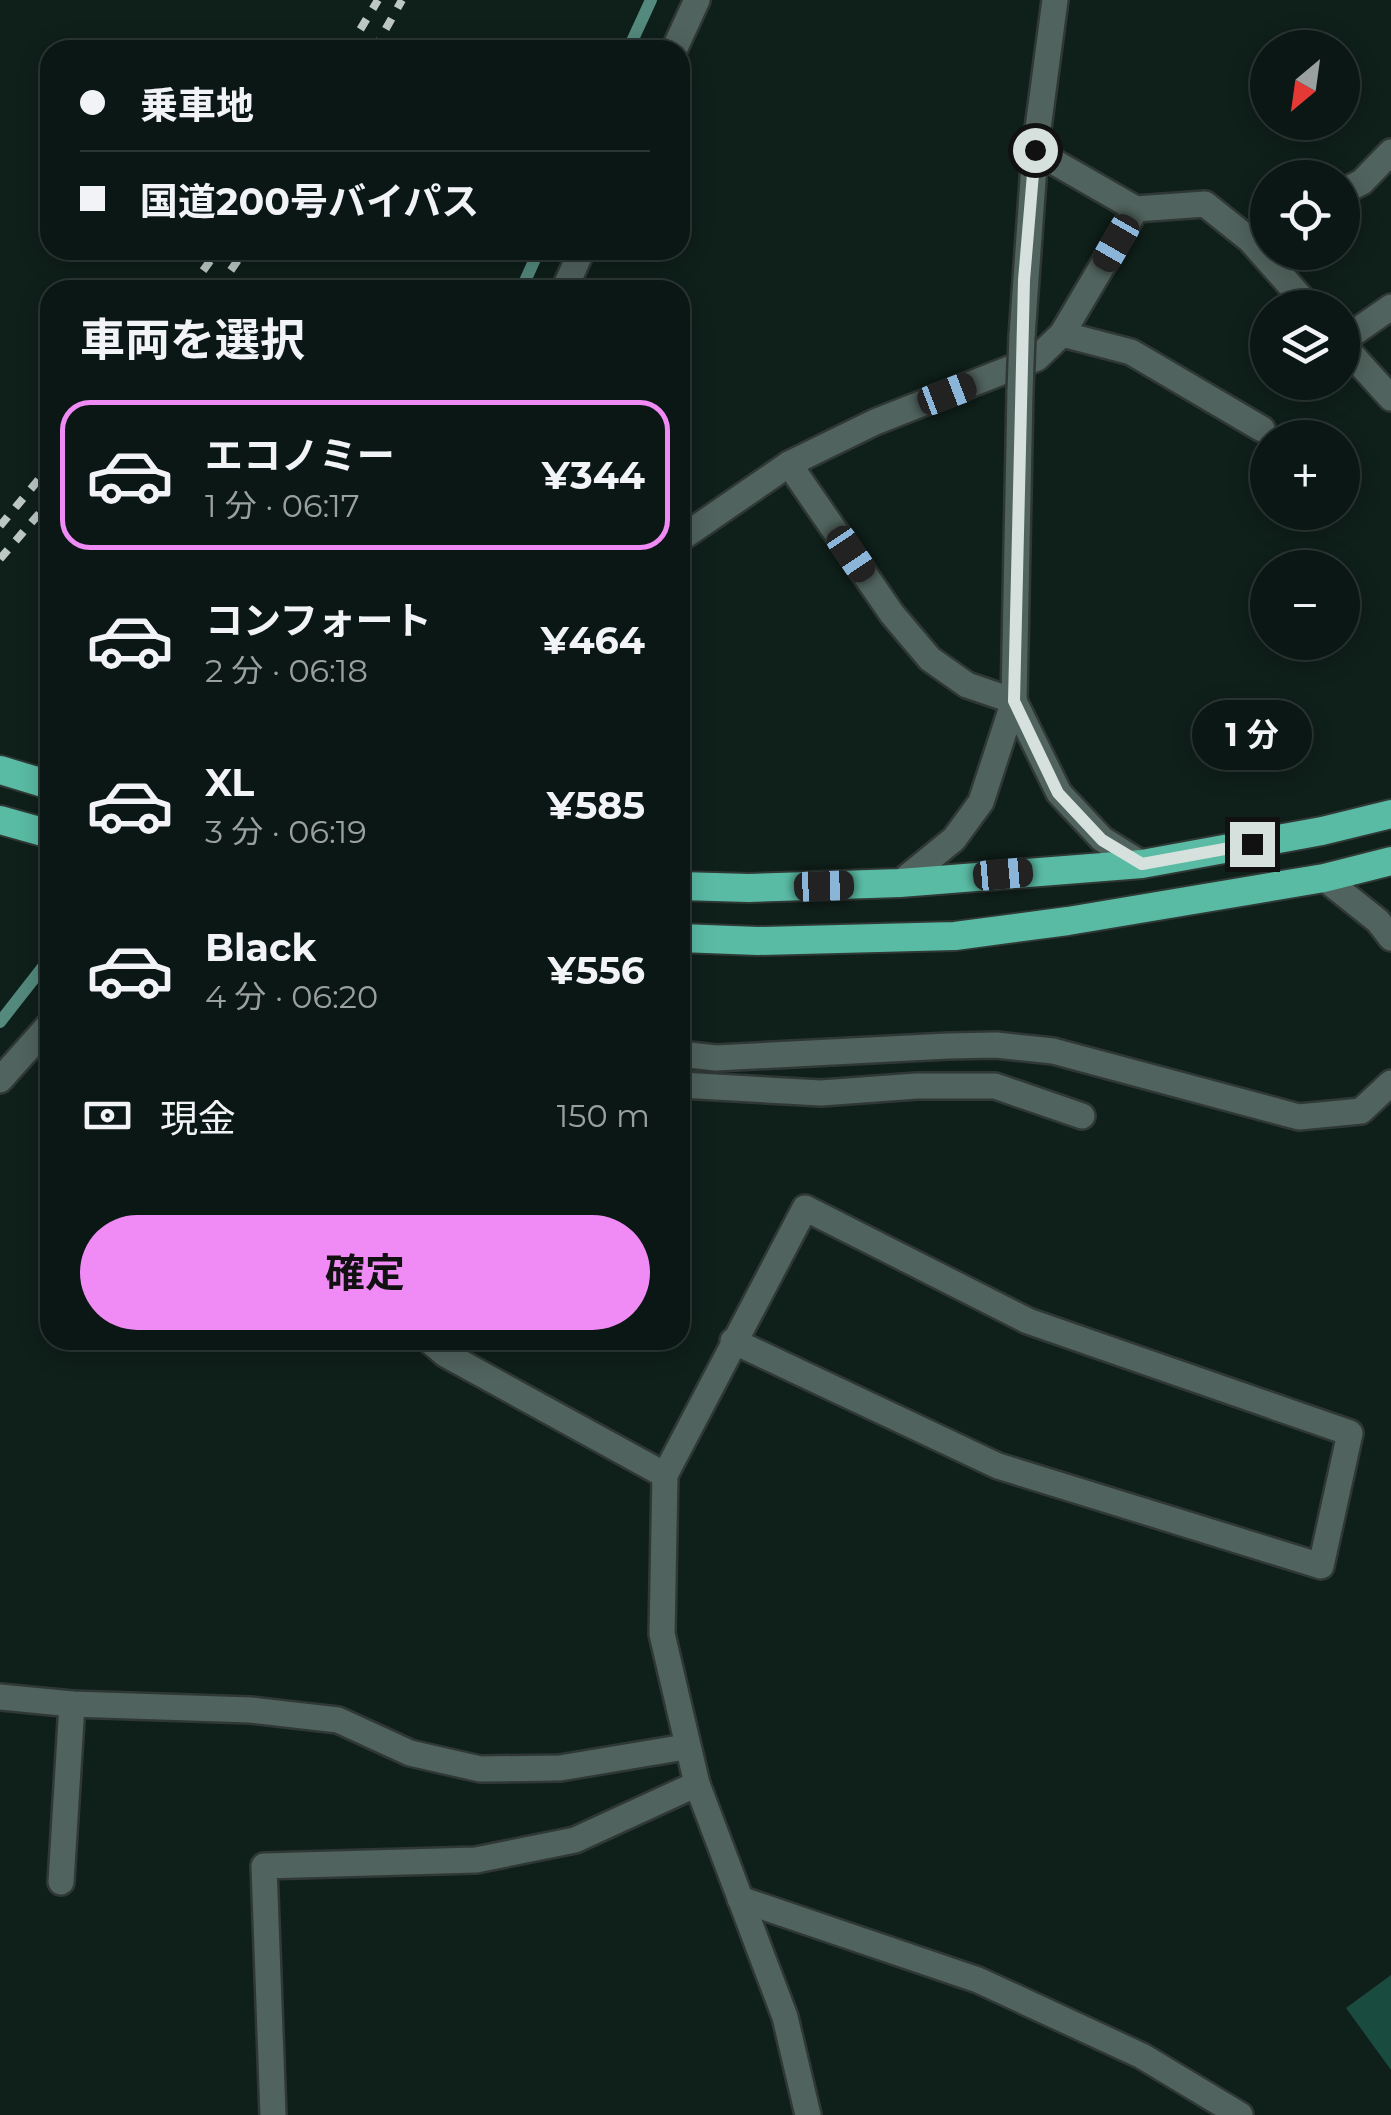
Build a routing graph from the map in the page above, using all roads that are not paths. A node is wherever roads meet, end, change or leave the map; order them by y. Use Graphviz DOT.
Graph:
graph roads {
  1 [pos="697,0"];
  2 [pos="1055,0"];
  3 [pos="679,40"];
  4 [pos="1035,150"];
  5 [pos="1391,152"];
  6 [pos="1360,183"];
  7 [pos="1136,208"];
  8 [pos="1250,230"];
  9 [pos="1391,307"];
  10 [pos="1360,330"];
  11 [pos="1062,334"];
  12 [pos="1360,363"];
  13 [pos="1391,398"];
  14 [pos="1250,421"];
  15 [pos="789,464"];
  16 [pos="690,532"];
  17 [pos="1014,701"];
  18 [pos="0,770"];
  19 [pos="40,782"];
  20 [pos="1391,814"];
  21 [pos="0,820"];
  22 [pos="40,831"];
  23 [pos="1391,862"];
  24 [pos="1142,864"];
  25 [pos="1324,878"];
  26 [pos="900,882"];
  27 [pos="690,886"];
  28 [pos="1391,938"];
  29 [pos="690,939"];
  30 [pos="40,1035"];
  31 [pos="690,1055"];
  32 [pos="0,1080"];
  33 [pos="1391,1083"];
  34 [pos="690,1086"];
  35 [pos="1082,1116"];
  36 [pos="734,1341"];
  37 [pos="440,1350"];
  38 [pos="665,1475"];
  39 [pos="0,1697"];
  40 [pos="72,1704"];
  41 [pos="686,1747"];
  42 [pos="696,1784"];
  43 [pos="60,1882"];
  44 [pos="740,1899"];
  45 [pos="274,2115"];
  46 [pos="808,2115"];
  47 [pos="1240,2115"];
  1 -- 3 [label="street"];
  2 -- 4 [label="street"];
  4 -- 7 [label="street"];
  4 -- 17 [label="street, bridge"];
  5 -- 6 [label="street"];
  7 -- 8 [label="street"];
  7 -- 11 [label="street"];
  9 -- 10 [label="street"];
  11 -- 14 [label="street"];
  11 -- 15 [label="street"];
  12 -- 13 [label="street"];
  15 -- 16 [label="street"];
  15 -- 17 [label="street"];
  17 -- 24 [label="street"];
  17 -- 26 [label="street"];
  18 -- 19 [label="highway"];
  20 -- 24 [label="highway"];
  21 -- 22 [label="highway"];
  23 -- 25 [label="highway"];
  24 -- 26 [label="highway"];
  25 -- 28 [label="street"];
  25 -- 29 [label="highway"];
  26 -- 27 [label="highway"];
  30 -- 32 [label="street"];
  31 -- 33 [label="street"];
  34 -- 35 [label="street"];
  36 -- 36 [label="street"];
  36 -- 38 [label="street"];
  37 -- 38 [label="street"];
  38 -- 41 [label="street"];
  39 -- 40 [label="street"];
  40 -- 41 [label="street"];
  40 -- 43 [label="street"];
  41 -- 42 [label="street"];
  42 -- 44 [label="street"];
  42 -- 45 [label="street"];
  44 -- 46 [label="street"];
  44 -- 47 [label="street"];
}
